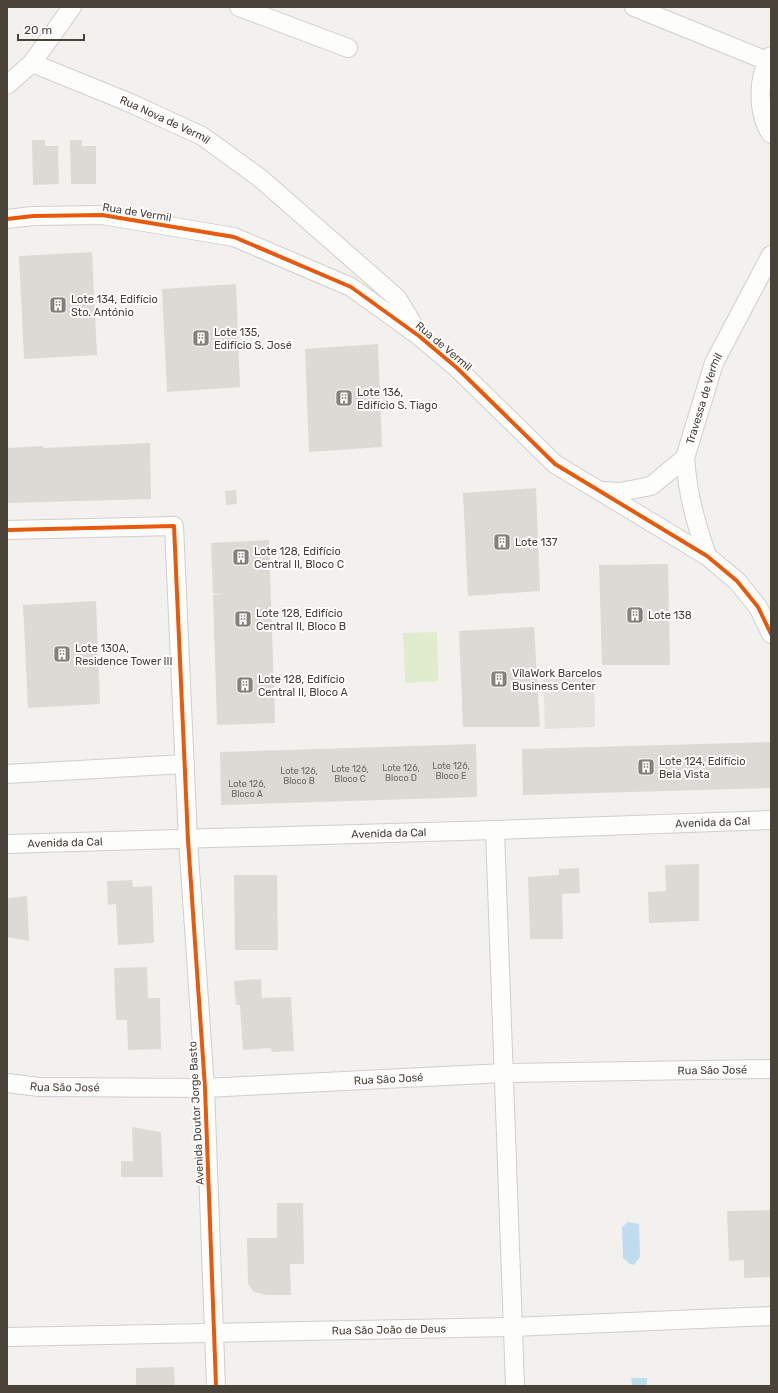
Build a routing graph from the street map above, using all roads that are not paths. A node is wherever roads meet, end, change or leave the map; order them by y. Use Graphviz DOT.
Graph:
graph roads {
  1 [pos="72,7"];
  2 [pos="239,7"];
  3 [pos="634,7"];
  4 [pos="348,48"];
  5 [pos="769,59"];
  6 [pos="32,63"];
  7 [pos="7,86"];
  8 [pos="771,134"];
  9 [pos="7,219"];
  10 [pos="771,254"];
  11 [pos="420,336"];
  12 [pos="685,458"];
  13 [pos="599,491"];
  14 [pos="7,530"];
  15 [pos="707,556"];
  16 [pos="771,634"];
  17 [pos="185,764"];
  18 [pos="7,774"];
  19 [pos="771,820"];
  20 [pos="495,830"];
  21 [pos="188,840"];
  22 [pos="7,844"];
  23 [pos="771,1069"];
  24 [pos="504,1073"];
  25 [pos="7,1082"];
  26 [pos="205,1088"];
  27 [pos="771,1316"];
  28 [pos="513,1327"];
  29 [pos="215,1332"];
  30 [pos="7,1337"];
  31 [pos="216,1386"];
  32 [pos="515,1386"];
  1 -- 6 [label="street"];
  2 -- 4 [label="street"];
  3 -- 5 [label="street"];
  5 -- 8 [label="street"];
  6 -- 7 [label="street"];
  6 -- 11 [label="street, Rua Nova de Vermil"];
  9 -- 11 [label="street, Rua de Vermil"];
  10 -- 12 [label="street, Travessa de Vermil"];
  11 -- 13 [label="street, Rua de Vermil"];
  12 -- 13 [label="street, Travessa de Vermil"];
  12 -- 15 [label="street"];
  13 -- 15 [label="street, Rua de Vermil"];
  14 -- 17 [label="street, Avenida Doutor Jorge Basto"];
  15 -- 16 [label="street, Rua de Vermil"];
  17 -- 18 [label="street"];
  17 -- 21 [label="street, Avenida Doutor Jorge Basto"];
  19 -- 20 [label="street, Avenida da Cal"];
  20 -- 21 [label="street, Avenida da Cal"];
  20 -- 24 [label="street"];
  21 -- 22 [label="street, Avenida da Cal"];
  21 -- 26 [label="street, Avenida Doutor Jorge Basto"];
  23 -- 24 [label="street, Rua São José"];
  24 -- 26 [label="street, Rua São José"];
  24 -- 28 [label="street"];
  25 -- 26 [label="street, Rua São José"];
  26 -- 29 [label="street, Avenida Doutor Jorge Basto"];
  27 -- 28 [label="street, Rua São João de Deus"];
  28 -- 29 [label="street, Rua São João de Deus"];
  28 -- 32 [label="street"];
  29 -- 30 [label="street, Rua São João de Deus"];
  29 -- 31 [label="street, Avenida Doutor Jorge Basto"];
}
